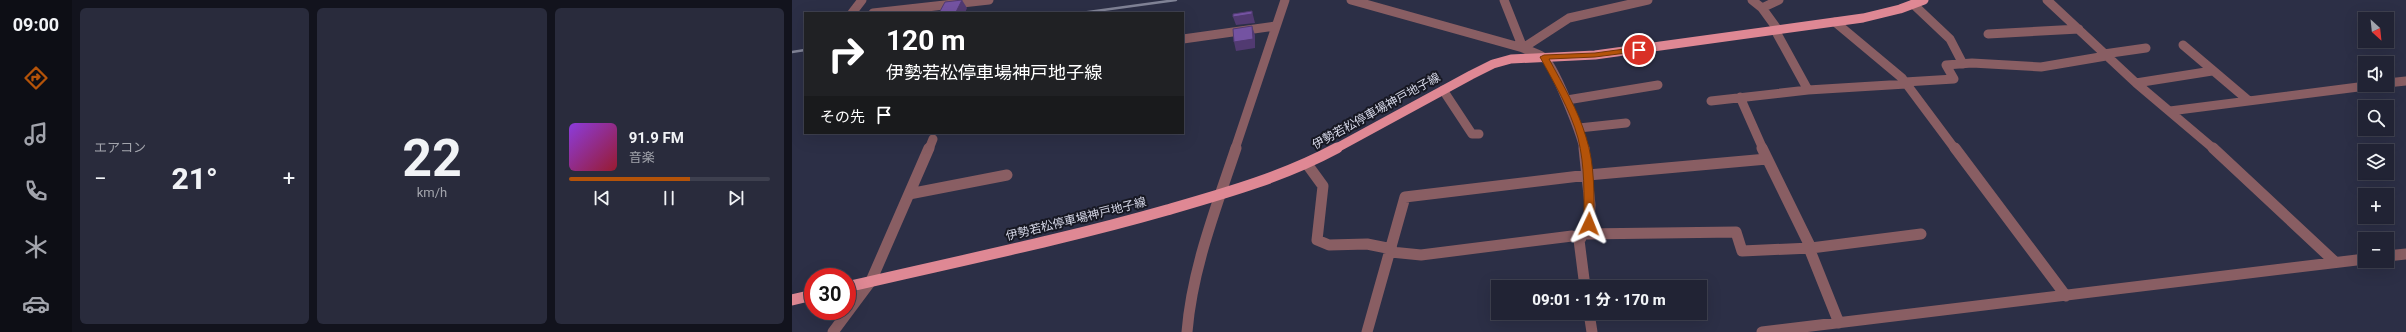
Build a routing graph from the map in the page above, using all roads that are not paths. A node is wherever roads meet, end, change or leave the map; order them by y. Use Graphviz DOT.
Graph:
graph roads {
  1 [pos="862,0"];
  2 [pos="989,0"];
  3 [pos="1285,0"];
  4 [pos="1350,0"];
  5 [pos="1504,0"];
  6 [pos="1648,0"];
  7 [pos="1752,0"];
  8 [pos="1779,0"];
  9 [pos="1924,0"];
  10 [pos="2047,0"];
  11 [pos="1913,4"];
  12 [pos="1762,8"];
  13 [pos="853,12"];
  14 [pos="883,12"];
  15 [pos="1835,22"];
  16 [pos="1275,26"];
  17 [pos="2078,29"];
  18 [pos="1777,30"];
  19 [pos="1988,34"];
  20 [pos="1184,39"];
  21 [pos="2183,45"];
  22 [pos="1523,48"];
  23 [pos="2146,48"];
  24 [pos="2105,55"];
  25 [pos="1544,57"];
  26 [pos="1963,64"];
  27 [pos="2212,71"];
  28 [pos="2406,81"];
  29 [pos="2394,82"];
  30 [pos="1906,83"];
  31 [pos="2136,83"];
  32 [pos="1658,85"];
  33 [pos="2358,87"];
  34 [pos="1443,90"];
  35 [pos="1808,90"];
  36 [pos="1740,97"];
  37 [pos="1567,100"];
  38 [pos="1711,101"];
  39 [pos="2249,102"];
  40 [pos="2170,111"];
  41 [pos="1626,123"];
  42 [pos="1579,128"];
  43 [pos="1479,134"];
  44 [pos="933,139"];
  45 [pos="1767,159"];
  46 [pos="1307,164"];
  47 [pos="1007,175"];
  48 [pos="1588,175"];
  49 [pos="909,194"];
  50 [pos="1219,196"];
  51 [pos="1922,234"];
  52 [pos="1582,236"];
  53 [pos="1810,248"];
  54 [pos="1392,250"];
  55 [pos="2406,254"];
  56 [pos="2394,255"];
  57 [pos="2358,260"];
  58 [pos="2335,262"];
  59 [pos="1584,280"];
  60 [pos="871,281"];
  61 [pos="856,285"];
  62 [pos="2066,296"];
  63 [pos="804,297"];
  64 [pos="792,300"];
  65 [pos="1590,320"];
  66 [pos="1840,322"];
  67 [pos="833,332"];
  68 [pos="1186,332"];
  69 [pos="1367,332"];
  70 [pos="1592,332"];
  71 [pos="1762,332"];
  1 -- 13 [label="street"];
  2 -- 14 [label="street"];
  3 -- 16 [label="street"];
  4 -- 22 [label="street"];
  5 -- 22 [label="street"];
  6 -- 22 [label="street"];
  7 -- 12 [label="street"];
  8 -- 12 [label="street"];
  9 -- 11 [label="main road, 伊勢若松停車場神戸地子線"];
  10 -- 17 [label="street"];
  11 -- 15 [label="main road, 伊勢若松停車場神戸地子線"];
  11 -- 26 [label="street"];
  12 -- 18 [label="street"];
  15 -- 18 [label="main road, 伊勢若松停車場神戸地子線"];
  15 -- 30 [label="street"];
  16 -- 20 [label="street"];
  16 -- 50 [label="street"];
  17 -- 19 [label="street"];
  17 -- 24 [label="street"];
  18 -- 25 [label="main road, 伊勢若松停車場神戸地子線"];
  18 -- 35 [label="street"];
  21 -- 27 [label="street"];
  22 -- 25 [label="street"];
  23 -- 24 [label="street"];
  24 -- 26 [label="street"];
  24 -- 31 [label="street"];
  25 -- 34 [label="main road, 伊勢若松停車場神戸地子線"];
  25 -- 37 [label="street"];
  26 -- 30 [label="street"];
  27 -- 31 [label="street"];
  27 -- 39 [label="street"];
  28 -- 29 [label="street"];
  30 -- 35 [label="street"];
  30 -- 62 [label="street"];
  31 -- 40 [label="street"];
  32 -- 37 [label="street"];
  33 -- 39 [label="street"];
  34 -- 43 [label="street"];
  34 -- 46 [label="main road, 伊勢若松停車場神戸地子線"];
  35 -- 36 [label="street"];
  36 -- 38 [label="street"];
  36 -- 45 [label="street"];
  37 -- 42 [label="street"];
  39 -- 40 [label="street"];
  40 -- 58 [label="street"];
  41 -- 42 [label="street"];
  42 -- 48 [label="street"];
  44 -- 49 [label="street"];
  45 -- 48 [label="street"];
  45 -- 53 [label="street"];
  46 -- 50 [label="main road, 伊勢若松停車場神戸地子線"];
  46 -- 54 [label="street"];
  47 -- 49 [label="street"];
  48 -- 52 [label="street"];
  48 -- 54 [label="street"];
  49 -- 60 [label="street"];
  50 -- 60 [label="main road, 伊勢若松停車場神戸地子線"];
  50 -- 68 [label="street"];
  51 -- 53 [label="street"];
  52 -- 53 [label="street"];
  52 -- 54 [label="street"];
  52 -- 59 [label="street"];
  53 -- 66 [label="street"];
  54 -- 69 [label="street"];
  55 -- 56 [label="street"];
  57 -- 58 [label="street"];
  58 -- 62 [label="street"];
  60 -- 61 [label="main road, 伊勢若松停車場神戸地子線"];
  60 -- 67 [label="street"];
  62 -- 66 [label="street"];
  63 -- 64 [label="main road"];
  65 -- 70 [label="street"];
  66 -- 71 [label="street"];
}
